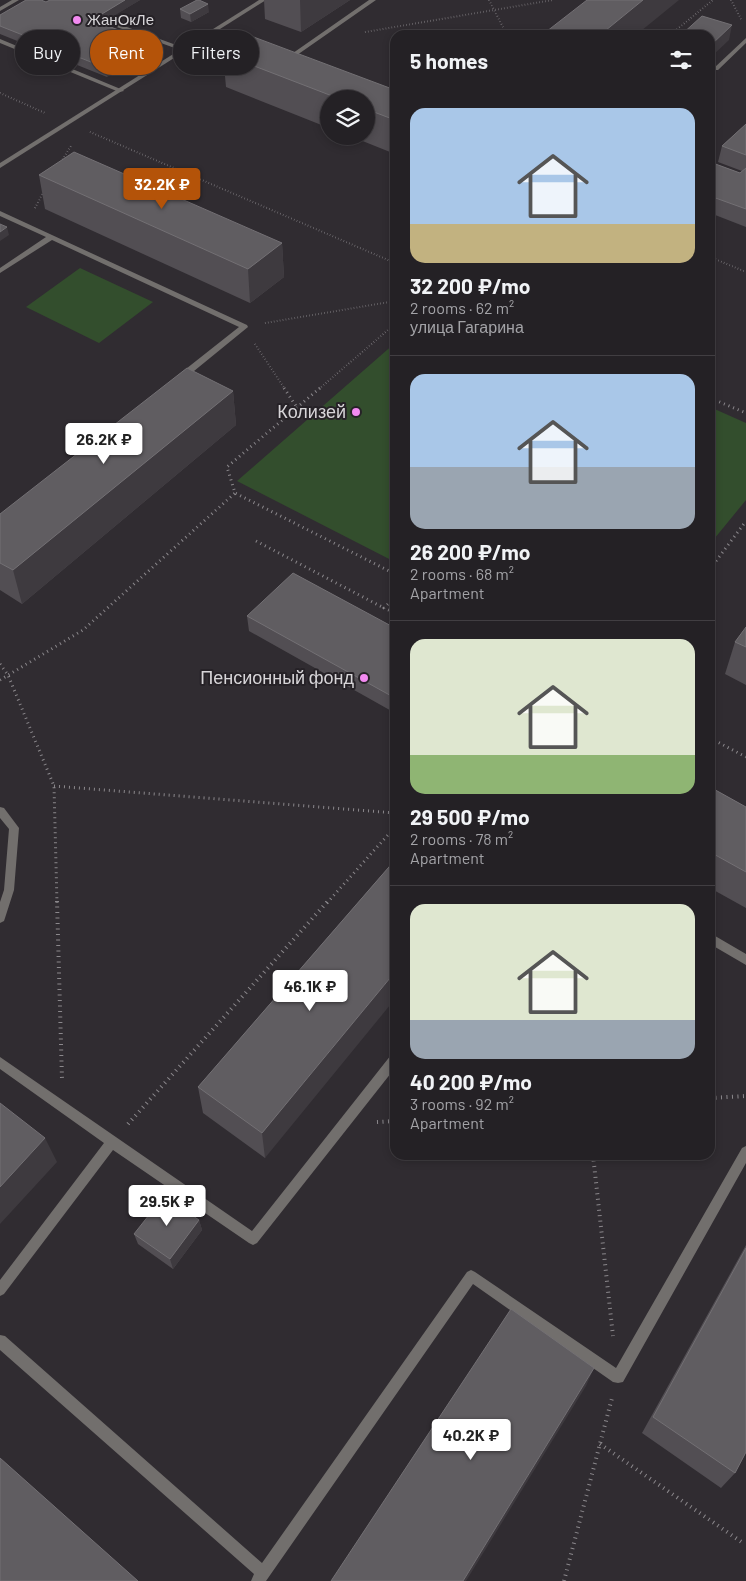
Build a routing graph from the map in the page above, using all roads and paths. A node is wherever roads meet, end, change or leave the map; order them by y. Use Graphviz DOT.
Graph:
graph roads {
  1 [pos="16,0"];
  2 [pos="263,0"];
  3 [pos="373,0"];
  4 [pos="489,0"];
  5 [pos="553,0"];
  6 [pos="713,0"];
  7 [pos="731,0"];
  8 [pos="0,9"];
  9 [pos="494,10"];
  10 [pos="742,22"];
  11 [pos="116,25"];
  12 [pos="217,30"];
  13 [pos="504,30"];
  14 [pos="676,30"];
  15 [pos="362,32"];
  16 [pos="746,40"];
  17 [pos="0,41"];
  18 [pos="173,46"];
  19 [pos="173,58"];
  20 [pos="275,58"];
  21 [pos="284,62"];
  22 [pos="293,65"];
  23 [pos="716,69"];
  24 [pos="121,91"];
  25 [pos="0,94"];
  26 [pos="69,123"];
  27 [pos="81,128"];
  28 [pos="0,166"];
  29 [pos="58,168"];
  30 [pos="49,184"];
  31 [pos="0,213"];
  32 [pos="26,223"];
  33 [pos="51,237"];
  34 [pos="715,259"];
  35 [pos="390,261"];
  36 [pos="0,271"];
  37 [pos="746,272"];
  38 [pos="390,302"];
  39 [pos="244,327"];
  40 [pos="390,328"];
  41 [pos="176,381"];
  42 [pos="715,400"];
  43 [pos="298,409"];
  44 [pos="746,413"];
  45 [pos="235,493"];
  46 [pos="746,521"];
  47 [pos="256,541"];
  48 [pos="715,561"];
  49 [pos="390,571"];
  50 [pos="390,602"];
  51 [pos="384,608"];
  52 [pos="390,611"];
  53 [pos="0,664"];
  54 [pos="8,675"];
  55 [pos="0,680"];
  56 [pos="715,741"];
  57 [pos="746,757"];
  58 [pos="54,786"];
  59 [pos="0,811"];
  60 [pos="390,813"];
  61 [pos="390,833"];
  62 [pos="0,918"];
  63 [pos="715,941"];
  64 [pos="746,960"];
  65 [pos="0,1062"];
  66 [pos="390,1065"];
  67 [pos="746,1096"];
  68 [pos="715,1098"];
  69 [pos="63,1108"];
  70 [pos="112,1142"];
  71 [pos="746,1152"];
  72 [pos="594,1160"];
  73 [pos="0,1290"];
  74 [pos="0,1341"];
  75 [pos="618,1377"];
  76 [pos="600,1444"];
  77 [pos="744,1542"];
  78 [pos="260,1577"];
  79 [pos="564,1581"];
  1 -- 8 [label="street"];
  2 -- 12 [label="street"];
  3 -- 21 [label="street"];
  4 -- 9 [label="path"];
  5 -- 9 [label="path"];
  6 -- 14 [label="path"];
  7 -- 10 [label="path"];
  9 -- 13 [label="path"];
  9 -- 15 [label="path"];
  11 -- 18 [label="street"];
  16 -- 23 [label="street"];
  17 -- 24 [label="street"];
  19 -- 24 [label="street"];
  20 -- 21 [label="street"];
  21 -- 22 [label="street"];
  24 -- 26 [label="street"];
  25 -- 26 [label="path"];
  26 -- 27 [label="path"];
  26 -- 28 [label="street"];
  27 -- 29 [label="path"];
  27 -- 35 [label="path"];
  30 -- 32 [label="path"];
  31 -- 32 [label="street"];
  32 -- 33 [label="street"];
  33 -- 36 [label="street"];
  33 -- 39 [label="street"];
  34 -- 37 [label="path"];
  38 -- 39 [label="path"];
  39 -- 41 [label="street"];
  39 -- 43 [label="path"];
  40 -- 43 [label="path"];
  42 -- 44 [label="path"];
  43 -- 45 [label="path"];
  45 -- 49 [label="path"];
  45 -- 54 [label="path"];
  46 -- 48 [label="path"];
  47 -- 51 [label="path"];
  50 -- 51 [label="path"];
  51 -- 52 [label="path"];
  53 -- 54 [label="path"];
  54 -- 55 [label="path"];
  54 -- 58 [label="path"];
  56 -- 57 [label="path"];
  58 -- 60 [label="path"];
  58 -- 69 [label="path"];
  59 -- 62 [label="street"];
  61 -- 70 [label="path"];
  63 -- 64 [label="street"];
  65 -- 69 [label="street"];
  66 -- 70 [label="street"];
  67 -- 68 [label="path"];
  69 -- 70 [label="street"];
  70 -- 73 [label="street"];
  71 -- 75 [label="street"];
  72 -- 75 [label="path"];
  74 -- 78 [label="street"];
  75 -- 76 [label="path"];
  75 -- 78 [label="street"];
  76 -- 77 [label="path"];
  76 -- 79 [label="path"];
}
